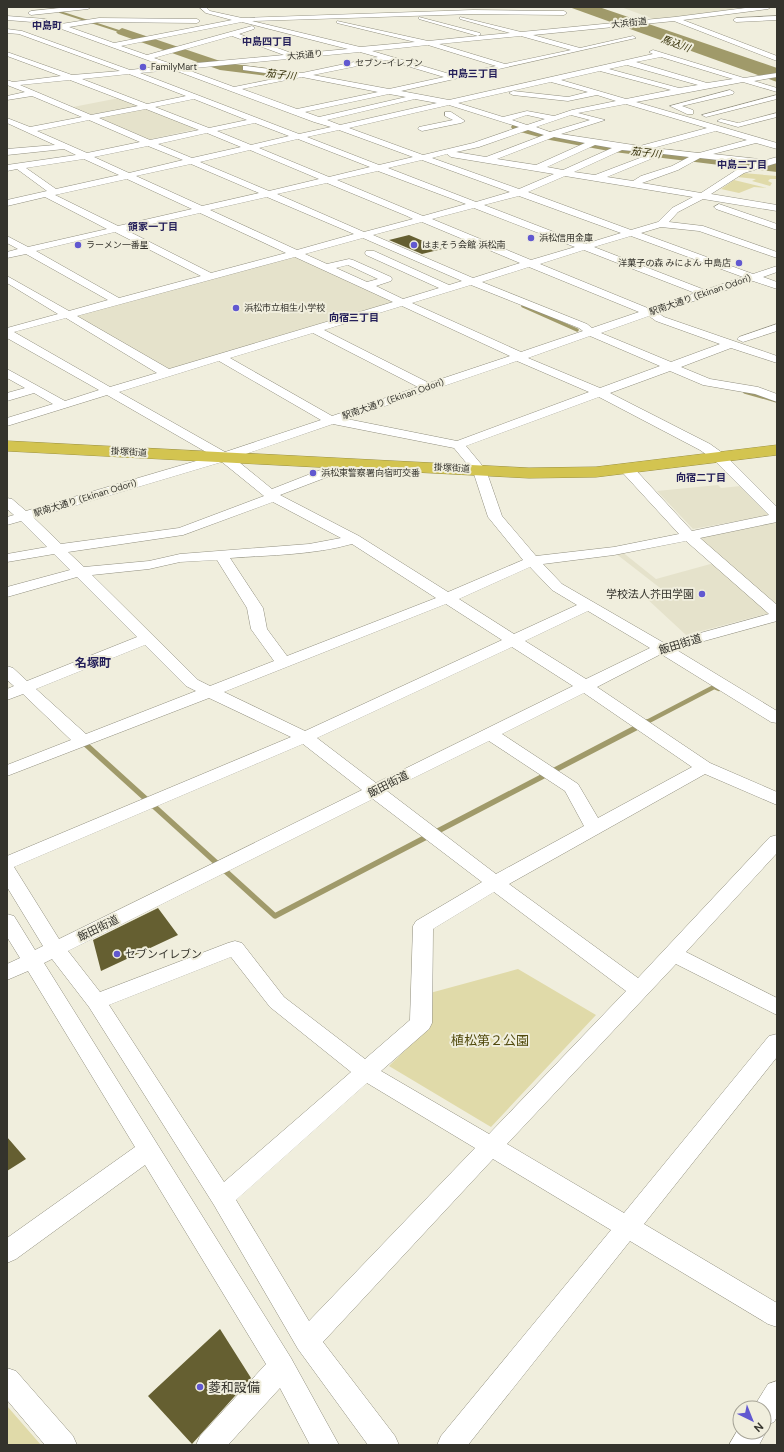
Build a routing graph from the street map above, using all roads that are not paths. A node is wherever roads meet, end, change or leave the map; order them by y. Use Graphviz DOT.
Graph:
graph roads {
  1 [pos="48,7"];
  2 [pos="88,7"];
  3 [pos="404,7"];
  4 [pos="459,7"];
  5 [pos="741,7"];
  6 [pos="768,7"];
  7 [pos="203,8"];
  8 [pos="223,8"];
  9 [pos="759,8"];
  10 [pos="750,9"];
  11 [pos="58,10"];
  12 [pos="777,11"];
  13 [pos="442,12"];
  14 [pos="473,12"];
  15 [pos="498,12"];
  16 [pos="110,13"];
  17 [pos="564,13"];
  18 [pos="724,13"];
  19 [pos="424,14"];
  20 [pos="7,17"];
  21 [pos="293,17"];
  22 [pos="316,17"];
  23 [pos="415,17"];
  24 [pos="777,18"];
  25 [pos="675,19"];
  26 [pos="99,20"];
  27 [pos="128,20"];
  28 [pos="241,20"];
  29 [pos="529,20"];
  30 [pos="393,22"];
  31 [pos="225,23"];
  32 [pos="545,24"];
  33 [pos="379,25"];
  34 [pos="62,26"];
  35 [pos="212,26"];
  36 [pos="263,26"];
  37 [pos="603,26"];
  38 [pos="365,28"];
  39 [pos="7,30"];
  40 [pos="568,30"];
  41 [pos="350,32"];
  42 [pos="15,33"];
  43 [pos="170,34"];
  44 [pos="234,34"];
  45 [pos="522,34"];
  46 [pos="334,36"];
  47 [pos="489,37"];
  48 [pos="319,39"];
  49 [pos="617,42"];
  50 [pos="633,42"];
  51 [pos="305,43"];
  52 [pos="428,43"];
  53 [pos="511,43"];
  54 [pos="198,44"];
  55 [pos="114,45"];
  56 [pos="290,46"];
  57 [pos="212,48"];
  58 [pos="276,49"];
  59 [pos="362,50"];
  60 [pos="581,50"];
  61 [pos="648,50"];
  62 [pos="541,51"];
  63 [pos="226,53"];
  64 [pos="7,54"];
  65 [pos="70,54"];
  66 [pos="594,54"];
  67 [pos="663,54"];
  68 [pos="556,55"];
  69 [pos="295,56"];
  70 [pos="148,57"];
  71 [pos="608,57"];
  72 [pos="388,58"];
  73 [pos="43,59"];
  74 [pos="777,59"];
  75 [pos="570,60"];
  76 [pos="248,61"];
  77 [pos="29,62"];
  78 [pos="628,62"];
  79 [pos="213,64"];
  80 [pos="585,64"];
  81 [pos="14,65"];
  82 [pos="506,66"];
  83 [pos="111,67"];
  84 [pos="128,67"];
  85 [pos="176,68"];
  86 [pos="332,68"];
  87 [pos="600,69"];
  88 [pos="520,70"];
  89 [pos="346,73"];
  90 [pos="533,74"];
  91 [pos="302,75"];
  92 [pos="777,75"];
  93 [pos="73,78"];
  94 [pos="361,78"];
  95 [pos="453,78"];
  96 [pos="746,79"];
  97 [pos="554,80"];
  98 [pos="466,82"];
  99 [pos="86,83"];
  100 [pos="564,83"];
  101 [pos="9,84"];
  102 [pos="708,85"];
  103 [pos="480,86"];
  104 [pos="527,86"];
  105 [pos="64,87"];
  106 [pos="234,88"];
  107 [pos="398,89"];
  108 [pos="49,90"];
  109 [pos="389,91"];
  110 [pos="680,91"];
  111 [pos="500,92"];
  112 [pos="31,93"];
  113 [pos="596,93"];
  114 [pos="776,96"];
  115 [pos="193,97"];
  116 [pos="418,97"];
  117 [pos="7,98"];
  118 [pos="706,98"];
  119 [pos="626,101"];
  120 [pos="450,103"];
  121 [pos="144,106"];
  122 [pos="475,111"];
  123 [pos="296,112"];
  124 [pos="567,114"];
  125 [pos="282,115"];
  126 [pos="440,115"];
  127 [pos="777,115"];
  128 [pos="704,116"];
  129 [pos="88,118"];
  130 [pos="268,118"];
  131 [pos="554,118"];
  132 [pos="7,120"];
  133 [pos="318,120"];
  134 [pos="502,120"];
  135 [pos="254,121"];
  136 [pos="387,121"];
  137 [pos="304,123"];
  138 [pos="20,125"];
  139 [pos="289,126"];
  140 [pos="7,127"];
  141 [pos="341,128"];
  142 [pos="525,128"];
  143 [pos="716,128"];
  144 [pos="275,129"];
  145 [pos="422,129"];
  146 [pos="29,130"];
  147 [pos="206,131"];
  148 [pos="550,135"];
  149 [pos="296,137"];
  150 [pos="756,140"];
  151 [pos="147,143"];
  152 [pos="591,143"];
  153 [pos="65,146"];
  154 [pos="777,146"];
  155 [pos="249,148"];
  156 [pos="619,148"];
  157 [pos="636,150"];
  158 [pos="7,152"];
  159 [pos="442,152"];
  160 [pos="660,154"];
  161 [pos="87,156"];
  162 [pos="421,157"];
  163 [pos="695,157"];
  164 [pos="487,160"];
  165 [pos="777,160"];
  166 [pos="189,162"];
  167 [pos="762,164"];
  168 [pos="11,166"];
  169 [pos="777,167"];
  170 [pos="375,168"];
  171 [pos="536,168"];
  172 [pos="564,174"];
  173 [pos="127,176"];
  174 [pos="596,179"];
  175 [pos="326,180"];
  176 [pos="633,185"];
  177 [pos="50,193"];
  178 [pos="519,193"];
  179 [pos="264,194"];
  180 [pos="697,198"];
  181 [pos="7,203"];
  182 [pos="473,205"];
  183 [pos="777,208"];
  184 [pos="201,209"];
  185 [pos="422,219"];
  186 [pos="661,224"];
  187 [pos="777,228"];
  188 [pos="117,229"];
  189 [pos="630,233"];
  190 [pos="360,235"];
  191 [pos="7,239"];
  192 [pos="584,247"];
  193 [pos="27,250"];
  194 [pos="295,253"];
  195 [pos="370,253"];
  196 [pos="7,255"];
  197 [pos="777,255"];
  198 [pos="531,263"];
  199 [pos="326,267"];
  200 [pos="777,269"];
  201 [pos="210,276"];
  202 [pos="752,278"];
  203 [pos="7,279"];
  204 [pos="469,282"];
  205 [pos="366,286"];
  206 [pos="777,286"];
  207 [pos="448,288"];
  208 [pos="704,293"];
  209 [pos="117,301"];
  210 [pos="401,302"];
  211 [pos="651,313"];
  212 [pos="67,314"];
  213 [pos="777,327"];
  214 [pos="314,329"];
  215 [pos="7,332"];
  216 [pos="586,333"];
  217 [pos="743,339"];
  218 [pos="732,344"];
  219 [pos="777,351"];
  220 [pos="518,356"];
  221 [pos="220,357"];
  222 [pos="777,360"];
  223 [pos="668,367"];
  224 [pos="7,373"];
  225 [pos="168,374"];
  226 [pos="427,387"];
  227 [pos="34,388"];
  228 [pos="109,391"];
  229 [pos="600,393"];
  230 [pos="7,398"];
  231 [pos="777,398"];
  232 [pos="64,405"];
  233 [pos="330,420"];
  234 [pos="7,422"];
  235 [pos="458,445"];
  236 [pos="7,446"];
  237 [pos="777,450"];
  238 [pos="224,457"];
  239 [pos="719,457"];
  240 [pos="351,463"];
  241 [pos="627,469"];
  242 [pos="479,470"];
  243 [pos="272,496"];
  244 [pos="7,502"];
  245 [pos="24,516"];
  246 [pos="777,516"];
  247 [pos="7,521"];
  248 [pos="689,536"];
  249 [pos="354,539"];
  250 [pos="57,549"];
  251 [pos="221,555"];
  252 [pos="7,558"];
  253 [pos="532,561"];
  254 [pos="81,572"];
  255 [pos="7,592"];
  256 [pos="446,599"];
  257 [pos="588,606"];
  258 [pos="777,613"];
  259 [pos="777,616"];
  260 [pos="148,638"];
  261 [pos="513,641"];
  262 [pos="662,648"];
  263 [pos="282,662"];
  264 [pos="7,671"];
  265 [pos="585,686"];
  266 [pos="26,688"];
  267 [pos="209,691"];
  268 [pos="7,695"];
  269 [pos="777,718"];
  270 [pos="489,733"];
  271 [pos="305,737"];
  272 [pos="83,741"];
  273 [pos="704,767"];
  274 [pos="7,771"];
  275 [pos="374,791"];
  276 [pos="777,799"];
  277 [pos="594,828"];
  278 [pos="777,841"];
  279 [pos="7,863"];
  280 [pos="7,871"];
  281 [pos="494,884"];
  282 [pos="7,920"];
  283 [pos="55,949"];
  284 [pos="673,954"];
  285 [pos="32,961"];
  286 [pos="7,974"];
  287 [pos="638,989"];
  288 [pos="96,1002"];
  289 [pos="777,1007"];
  290 [pos="777,1042"];
  291 [pos="366,1072"];
  292 [pos="490,1146"];
  293 [pos="148,1150"];
  294 [pos="222,1198"];
  295 [pos="629,1226"];
  296 [pos="7,1252"];
  297 [pos="777,1316"];
  298 [pos="306,1341"];
  299 [pos="282,1366"];
  300 [pos="7,1380"];
  301 [pos="63,1445"];
  302 [pos="210,1445"];
  303 [pos="325,1445"];
  304 [pos="385,1445"];
  305 [pos="450,1445"];
  1 -- 11 [label="street"];
  2 -- 11 [label="street"];
  3 -- 19 [label="street"];
  4 -- 14 [label="street"];
  5 -- 10 [label="street"];
  6 -- 9 [label="street"];
  7 -- 8 [label="street"];
  7 -- 28 [label="street"];
  9 -- 10 [label="street"];
  9 -- 12 [label="street"];
  10 -- 18 [label="street"];
  11 -- 20 [label="street"];
  13 -- 14 [label="street"];
  13 -- 19 [label="street"];
  13 -- 45 [label="street"];
  14 -- 15 [label="street"];
  15 -- 17 [label="street"];
  15 -- 29 [label="street"];
  16 -- 26 [label="street"];
  18 -- 24 [label="street"];
  18 -- 25 [label="street"];
  19 -- 22 [label="street"];
  19 -- 23 [label="street"];
  20 -- 34 [label="street"];
  21 -- 22 [label="street"];
  21 -- 28 [label="street"];
  21 -- 36 [label="street"];
  22 -- 38 [label="street"];
  23 -- 30 [label="street"];
  23 -- 47 [label="street"];
  25 -- 37 [label="street, 大浜街道"];
  25 -- 74 [label="street"];
  26 -- 27 [label="street"];
  26 -- 34 [label="street"];
  27 -- 31 [label="street"];
  27 -- 43 [label="street"];
  28 -- 31 [label="street"];
  28 -- 36 [label="street"];
  31 -- 35 [label="street"];
  32 -- 40 [label="street"];
  33 -- 38 [label="street"];
  34 -- 42 [label="street"];
  34 -- 55 [label="street"];
  35 -- 43 [label="street"];
  35 -- 44 [label="street"];
  36 -- 44 [label="street"];
  36 -- 48 [label="street"];
  37 -- 40 [label="street, 大浜通り"];
  38 -- 41 [label="street"];
  38 -- 52 [label="street"];
  39 -- 42 [label="street"];
  40 -- 45 [label="street, 大浜通り"];
  40 -- 49 [label="street"];
  42 -- 65 [label="street"];
  43 -- 54 [label="street"];
  43 -- 55 [label="street"];
  44 -- 54 [label="street"];
  44 -- 58 [label="street"];
  45 -- 47 [label="street, 大浜通り"];
  45 -- 60 [label="street"];
  46 -- 48 [label="street"];
  47 -- 52 [label="street, 大浜通り"];
  47 -- 53 [label="street"];
  48 -- 51 [label="street"];
  48 -- 59 [label="street"];
  49 -- 50 [label="street"];
  49 -- 60 [label="street"];
  52 -- 59 [label="street, 大浜通り"];
  52 -- 82 [label="street"];
  54 -- 57 [label="street"];
  54 -- 70 [label="street"];
  55 -- 65 [label="street"];
  55 -- 70 [label="street"];
  56 -- 58 [label="street"];
  58 -- 69 [label="street"];
  59 -- 69 [label="street, 大浜通り"];
  59 -- 72 [label="street"];
  60 -- 66 [label="street"];
  60 -- 68 [label="street"];
  61 -- 67 [label="street"];
  62 -- 68 [label="street"];
  63 -- 76 [label="street"];
  64 -- 77 [label="street"];
  65 -- 83 [label="street"];
  67 -- 78 [label="street"];
  67 -- 96 [label="street"];
  68 -- 75 [label="street"];
  68 -- 82 [label="street"];
  69 -- 76 [label="street, 大浜通り"];
  69 -- 86 [label="street"];
  70 -- 84 [label="street"];
  70 -- 85 [label="street"];
  71 -- 78 [label="street"];
  72 -- 86 [label="street"];
  72 -- 95 [label="street"];
  73 -- 77 [label="street"];
  76 -- 79 [label="street, 大浜通り"];
  77 -- 81 [label="street"];
  77 -- 93 [label="street"];
  78 -- 87 [label="street"];
  78 -- 102 [label="street"];
  79 -- 85 [label="street, 大浜通り"];
  79 -- 91 [label="street"];
  80 -- 87 [label="street"];
  82 -- 88 [label="street"];
  82 -- 95 [label="street"];
  83 -- 84 [label="street"];
  83 -- 93 [label="street"];
  84 -- 85 [label="street, 大浜通り"];
  84 -- 93 [label="street, 大浜通り"];
  84 -- 115 [label="street"];
  85 -- 106 [label="street"];
  86 -- 89 [label="street"];
  86 -- 91 [label="street"];
  87 -- 97 [label="street"];
  87 -- 110 [label="street"];
  90 -- 97 [label="street"];
  91 -- 106 [label="street"];
  91 -- 109 [label="street"];
  92 -- 96 [label="street"];
  93 -- 99 [label="street"];
  93 -- 101 [label="street, 大浜通り"];
  94 -- 107 [label="street"];
  95 -- 98 [label="street"];
  95 -- 107 [label="street"];
  96 -- 102 [label="street"];
  96 -- 114 [label="street"];
  97 -- 100 [label="street"];
  97 -- 104 [label="street"];
  99 -- 105 [label="street"];
  99 -- 121 [label="street"];
  100 -- 104 [label="street"];
  100 -- 113 [label="street"];
  101 -- 112 [label="street"];
  102 -- 110 [label="street"];
  103 -- 111 [label="street"];
  104 -- 111 [label="street"];
  106 -- 115 [label="street"];
  106 -- 123 [label="street"];
  107 -- 109 [label="street"];
  108 -- 112 [label="street"];
  109 -- 116 [label="street"];
  109 -- 123 [label="street"];
  110 -- 118 [label="street"];
  110 -- 119 [label="street"];
  111 -- 113 [label="street"];
  111 -- 120 [label="street"];
  112 -- 117 [label="street"];
  112 -- 129 [label="street"];
  113 -- 119 [label="street"];
  114 -- 118 [label="street"];
  114 -- 128 [label="street"];
  115 -- 121 [label="street"];
  115 -- 135 [label="street"];
  116 -- 120 [label="street"];
  116 -- 133 [label="street"];
  118 -- 128 [label="street"];
  119 -- 124 [label="street"];
  119 -- 143 [label="street"];
  120 -- 122 [label="street"];
  120 -- 136 [label="street"];
  121 -- 129 [label="street"];
  121 -- 147 [label="street"];
  122 -- 126 [label="street"];
  122 -- 134 [label="street"];
  123 -- 125 [label="street"];
  123 -- 133 [label="street"];
  124 -- 131 [label="street"];
  124 -- 148 [label="street"];
  126 -- 136 [label="street"];
  126 -- 145 [label="street"];
  127 -- 128 [label="street"];
  129 -- 146 [label="street"];
  129 -- 151 [label="street"];
  130 -- 135 [label="street"];
  131 -- 134 [label="street"];
  131 -- 142 [label="street"];
  132 -- 138 [label="street"];
  133 -- 137 [label="street"];
  133 -- 141 [label="street"];
  134 -- 142 [label="street"];
  135 -- 144 [label="street"];
  135 -- 147 [label="street"];
  136 -- 141 [label="street"];
  138 -- 140 [label="street"];
  138 -- 146 [label="street"];
  139 -- 144 [label="street"];
  141 -- 149 [label="street"];
  141 -- 162 [label="street"];
  142 -- 148 [label="street"];
  142 -- 159 [label="street"];
  143 -- 150 [label="street"];
  143 -- 157 [label="street"];
  144 -- 149 [label="street"];
  146 -- 153 [label="street"];
  147 -- 151 [label="street"];
  147 -- 155 [label="street"];
  148 -- 152 [label="street"];
  148 -- 164 [label="street"];
  149 -- 155 [label="street"];
  149 -- 170 [label="street"];
  150 -- 154 [label="street"];
  150 -- 163 [label="street"];
  151 -- 161 [label="street"];
  151 -- 166 [label="street"];
  152 -- 156 [label="street"];
  152 -- 171 [label="street"];
  153 -- 158 [label="street"];
  153 -- 161 [label="street"];
  155 -- 166 [label="street"];
  155 -- 175 [label="street"];
  156 -- 157 [label="street"];
  156 -- 172 [label="street"];
  157 -- 160 [label="street"];
  159 -- 162 [label="street"];
  159 -- 164 [label="street"];
  160 -- 163 [label="street"];
  160 -- 174 [label="street"];
  161 -- 168 [label="street"];
  161 -- 173 [label="street"];
  162 -- 170 [label="street"];
  162 -- 178 [label="street"];
  163 -- 167 [label="street"];
  163 -- 176 [label="street"];
  164 -- 171 [label="street"];
  165 -- 167 [label="street"];
  166 -- 173 [label="street"];
  166 -- 179 [label="street"];
  167 -- 169 [label="street"];
  167 -- 180 [label="street"];
  168 -- 177 [label="street"];
  170 -- 175 [label="street"];
  170 -- 182 [label="street"];
  171 -- 172 [label="street"];
  172 -- 174 [label="street"];
  172 -- 178 [label="street"];
  173 -- 177 [label="street"];
  173 -- 184 [label="street"];
  174 -- 176 [label="street"];
  175 -- 179 [label="street"];
  175 -- 185 [label="street"];
  176 -- 180 [label="street"];
  177 -- 181 [label="street"];
  177 -- 188 [label="street"];
  178 -- 182 [label="street"];
  178 -- 189 [label="street"];
  179 -- 184 [label="street"];
  179 -- 190 [label="street"];
  180 -- 183 [label="street"];
  180 -- 186 [label="street"];
  180 -- 187 [label="street"];
  182 -- 185 [label="street"];
  182 -- 192 [label="street"];
  184 -- 188 [label="street"];
  184 -- 194 [label="street"];
  185 -- 190 [label="street"];
  185 -- 198 [label="street"];
  186 -- 189 [label="street"];
  186 -- 197 [label="street"];
  188 -- 193 [label="street"];
  188 -- 201 [label="street"];
  189 -- 192 [label="street"];
  189 -- 202 [label="street"];
  190 -- 194 [label="street"];
  190 -- 204 [label="street"];
  191 -- 193 [label="street"];
  192 -- 198 [label="street"];
  192 -- 208 [label="street"];
  193 -- 196 [label="street"];
  193 -- 209 [label="street"];
  194 -- 199 [label="street"];
  194 -- 201 [label="street"];
  195 -- 207 [label="street"];
  198 -- 204 [label="street"];
  198 -- 211 [label="street"];
  199 -- 205 [label="street"];
  199 -- 205 [label="street"];
  200 -- 202 [label="street, 駅南大通り (Ekinan Odori)"];
  201 -- 209 [label="street"];
  202 -- 206 [label="street"];
  202 -- 208 [label="street, 駅南大通り (Ekinan Odori)"];
  203 -- 212 [label="street"];
  204 -- 207 [label="street"];
  204 -- 216 [label="street"];
  205 -- 210 [label="street"];
  207 -- 210 [label="street"];
  208 -- 211 [label="street, 駅南大通り (Ekinan Odori)"];
  209 -- 212 [label="street"];
  210 -- 214 [label="street"];
  210 -- 220 [label="street"];
  211 -- 216 [label="street, 駅南大通り (Ekinan Odori)"];
  211 -- 217 [label="street"];
  211 -- 218 [label="street"];
  212 -- 215 [label="street"];
  212 -- 225 [label="street"];
  213 -- 217 [label="street"];
  214 -- 221 [label="street"];
  214 -- 226 [label="street"];
  215 -- 228 [label="street"];
  216 -- 220 [label="street, 駅南大通り (Ekinan Odori)"];
  216 -- 223 [label="street"];
  217 -- 219 [label="street"];
  218 -- 222 [label="street"];
  218 -- 223 [label="street"];
  220 -- 226 [label="street, 駅南大通り (Ekinan Odori)"];
  220 -- 229 [label="street"];
  221 -- 225 [label="street"];
  221 -- 233 [label="street"];
  223 -- 229 [label="street"];
  223 -- 231 [label="street"];
  224 -- 227 [label="street"];
  225 -- 228 [label="street"];
  226 -- 233 [label="street, 駅南大通り (Ekinan Odori)"];
  227 -- 230 [label="street"];
  227 -- 232 [label="street"];
  228 -- 232 [label="street"];
  228 -- 238 [label="street"];
  229 -- 235 [label="street"];
  229 -- 239 [label="street"];
  232 -- 234 [label="street"];
  233 -- 235 [label="street"];
  233 -- 238 [label="street, 駅南大通り (Ekinan Odori)"];
  235 -- 242 [label="street"];
  236 -- 238 [label="highway, 掛塚街道"];
  237 -- 239 [label="highway, 掛塚街道"];
  238 -- 240 [label="highway, 掛塚街道"];
  238 -- 243 [label="street"];
  238 -- 245 [label="street, 駅南大通り (Ekinan Odori)"];
  239 -- 241 [label="highway, 掛塚街道"];
  239 -- 246 [label="street"];
  240 -- 242 [label="highway, 掛塚街道"];
  240 -- 243 [label="street"];
  241 -- 242 [label="highway, 掛塚街道"];
  241 -- 248 [label="street"];
  242 -- 253 [label="street"];
  243 -- 249 [label="street"];
  243 -- 250 [label="street"];
  244 -- 245 [label="street"];
  245 -- 247 [label="street, 駅南大通り (Ekinan Odori)"];
  245 -- 250 [label="street"];
  246 -- 248 [label="street"];
  248 -- 253 [label="street"];
  248 -- 258 [label="street"];
  249 -- 251 [label="street"];
  249 -- 256 [label="street"];
  250 -- 252 [label="street"];
  250 -- 254 [label="street"];
  251 -- 254 [label="street"];
  251 -- 263 [label="street"];
  253 -- 256 [label="street"];
  253 -- 257 [label="street"];
  254 -- 255 [label="street"];
  254 -- 260 [label="street"];
  256 -- 261 [label="street"];
  256 -- 263 [label="street"];
  257 -- 261 [label="street"];
  257 -- 262 [label="street"];
  259 -- 262 [label="street, 飯田街道"];
  260 -- 266 [label="street"];
  260 -- 267 [label="street"];
  261 -- 265 [label="street"];
  261 -- 271 [label="street"];
  262 -- 265 [label="street, 飯田街道"];
  262 -- 269 [label="street"];
  263 -- 267 [label="street"];
  264 -- 266 [label="street"];
  265 -- 270 [label="street, 飯田街道"];
  265 -- 273 [label="street"];
  266 -- 268 [label="street"];
  266 -- 272 [label="street"];
  267 -- 271 [label="street"];
  267 -- 272 [label="street"];
  270 -- 275 [label="street, 飯田街道"];
  270 -- 277 [label="street"];
  271 -- 275 [label="street"];
  271 -- 279 [label="street"];
  272 -- 274 [label="street"];
  273 -- 276 [label="street"];
  273 -- 277 [label="street"];
  275 -- 281 [label="street"];
  275 -- 283 [label="street, 飯田街道"];
  277 -- 281 [label="street"];
  278 -- 284 [label="street"];
  280 -- 283 [label="street"];
  281 -- 287 [label="street"];
  281 -- 291 [label="street"];
  282 -- 285 [label="street"];
  283 -- 285 [label="street, 飯田街道"];
  283 -- 288 [label="street"];
  284 -- 287 [label="street"];
  284 -- 289 [label="street"];
  285 -- 286 [label="street, 飯田街道"];
  285 -- 293 [label="street"];
  287 -- 292 [label="street"];
  288 -- 291 [label="street"];
  288 -- 294 [label="street"];
  290 -- 295 [label="street"];
  291 -- 292 [label="street"];
  291 -- 294 [label="street"];
  292 -- 295 [label="street"];
  292 -- 298 [label="street"];
  293 -- 296 [label="street"];
  293 -- 299 [label="street"];
  294 -- 298 [label="street"];
  295 -- 297 [label="street"];
  295 -- 305 [label="street"];
  298 -- 304 [label="street"];
  299 -- 302 [label="street"];
  299 -- 303 [label="street"];
  300 -- 301 [label="street"];
}
